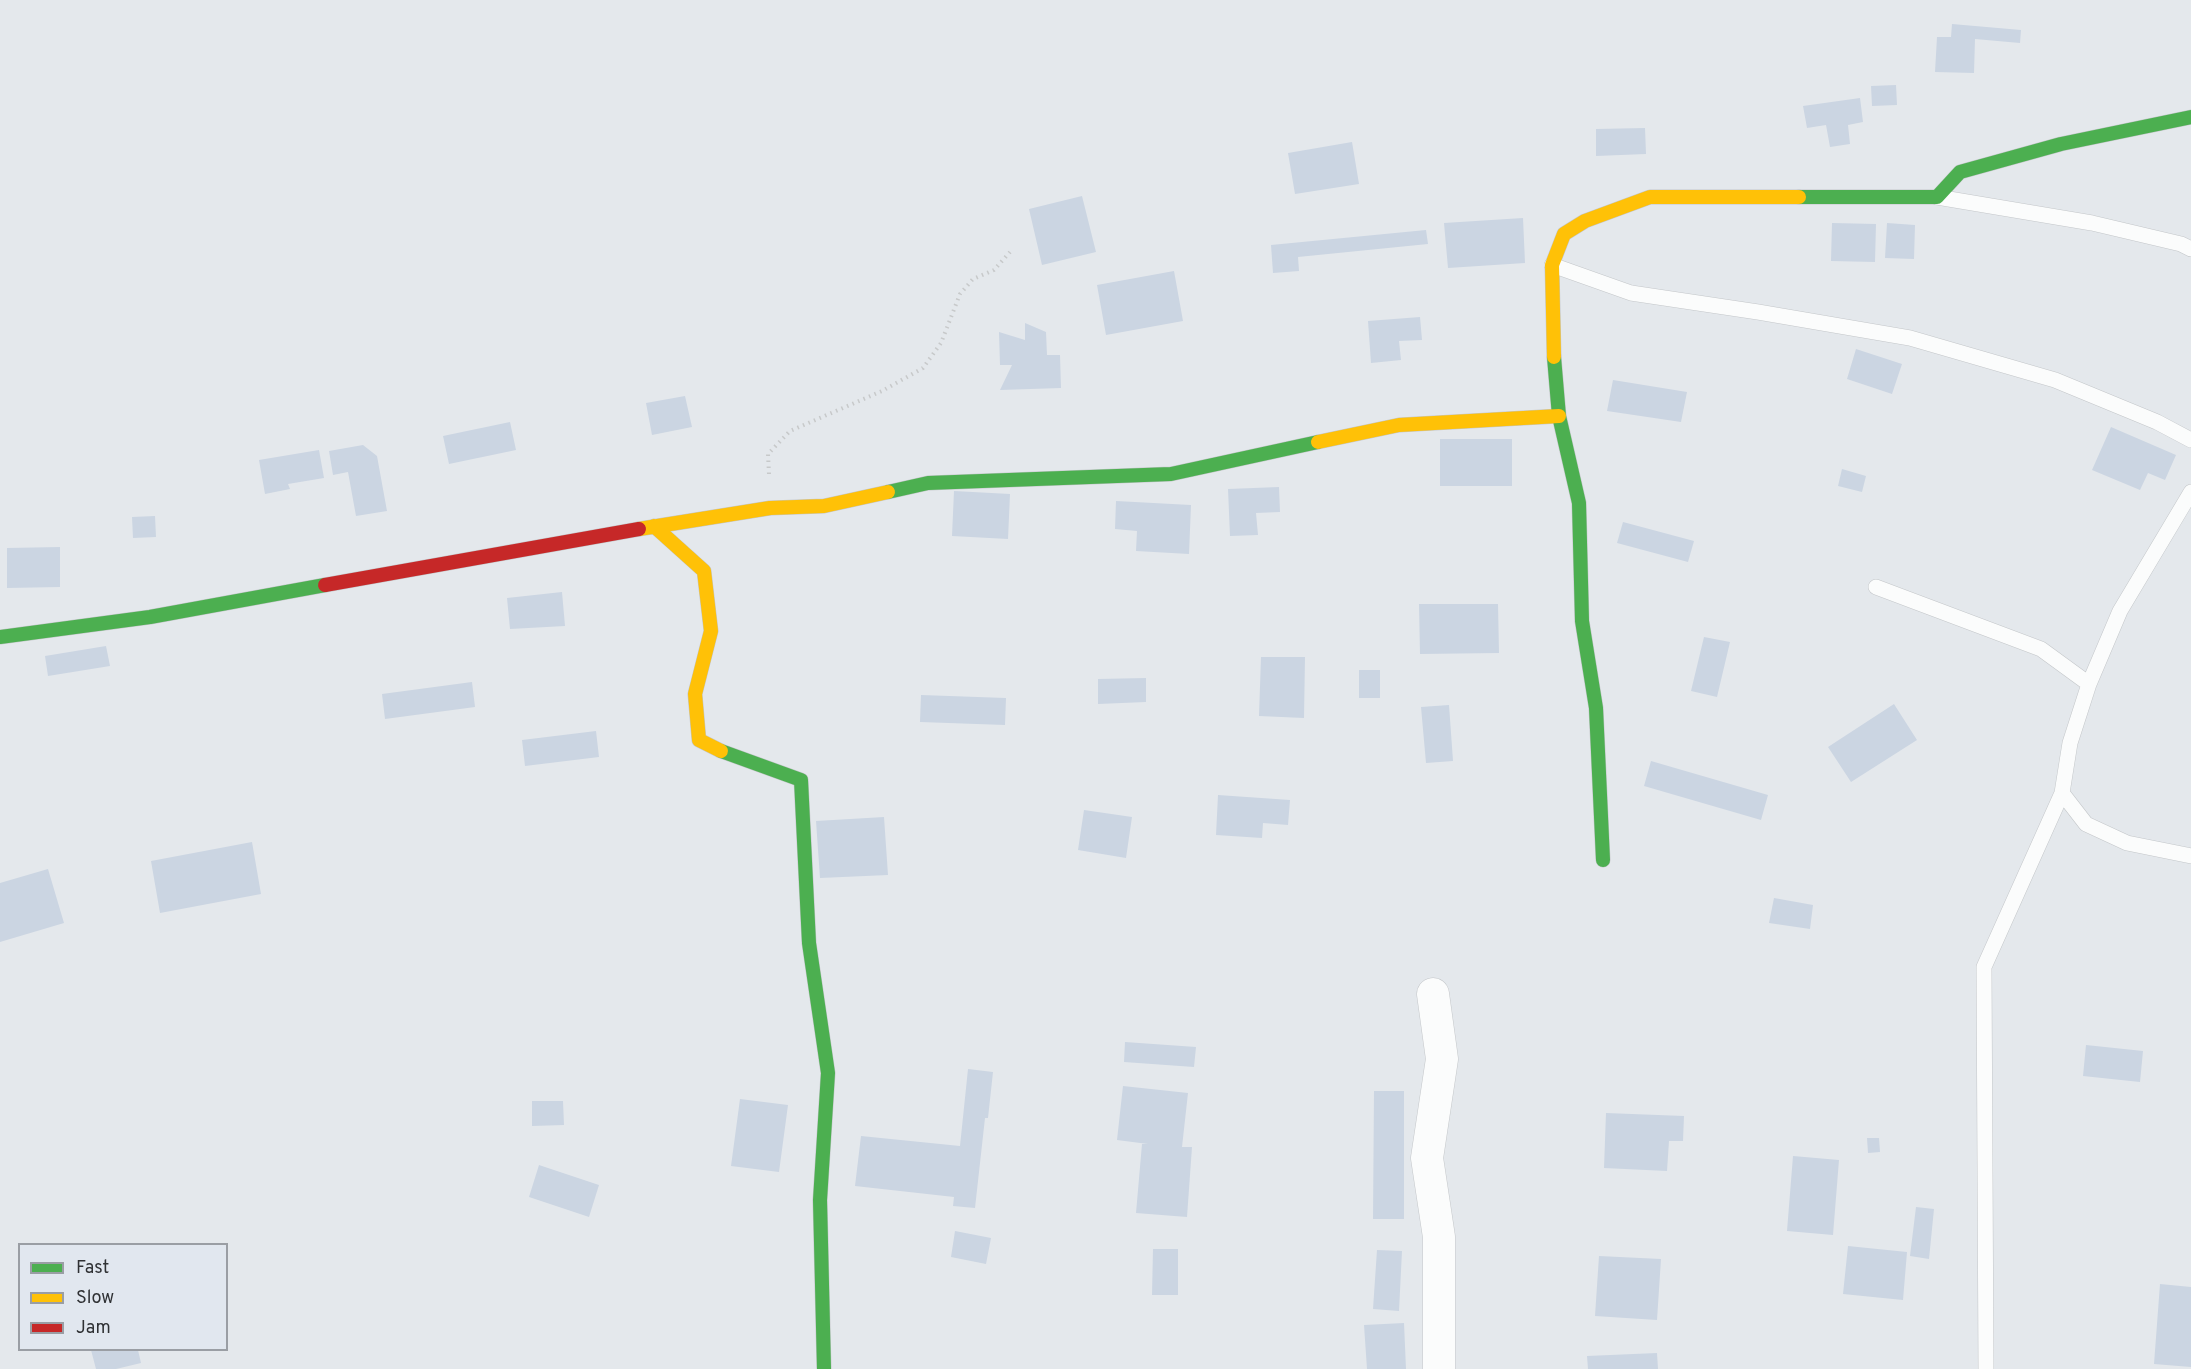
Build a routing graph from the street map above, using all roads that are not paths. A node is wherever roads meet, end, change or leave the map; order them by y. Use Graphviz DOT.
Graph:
graph roads {
  1 [pos="2191,117"];
  2 [pos="1936,197"];
  3 [pos="2191,249"];
  4 [pos="1552,265"];
  5 [pos="1559,416"];
  6 [pos="2191,441"];
  7 [pos="2191,492"];
  8 [pos="654,526"];
  9 [pos="1876,587"];
  10 [pos="0,638"];
  11 [pos="2089,684"];
  12 [pos="2062,792"];
  13 [pos="2191,856"];
  14 [pos="1603,860"];
  15 [pos="1433,994"];
  16 [pos="824,1369"];
  17 [pos="1439,1369"];
  18 [pos="1986,1369"];
  1 -- 2 [label="street"];
  2 -- 3 [label="lane"];
  2 -- 4 [label="street"];
  4 -- 5 [label="street"];
  4 -- 6 [label="lane"];
  5 -- 8 [label="street"];
  5 -- 14 [label="street"];
  7 -- 11 [label="lane"];
  8 -- 10 [label="street"];
  8 -- 16 [label="street"];
  9 -- 11 [label="lane"];
  11 -- 12 [label="lane"];
  12 -- 13 [label="lane"];
  12 -- 18 [label="lane"];
  15 -- 17 [label="street"];
}
